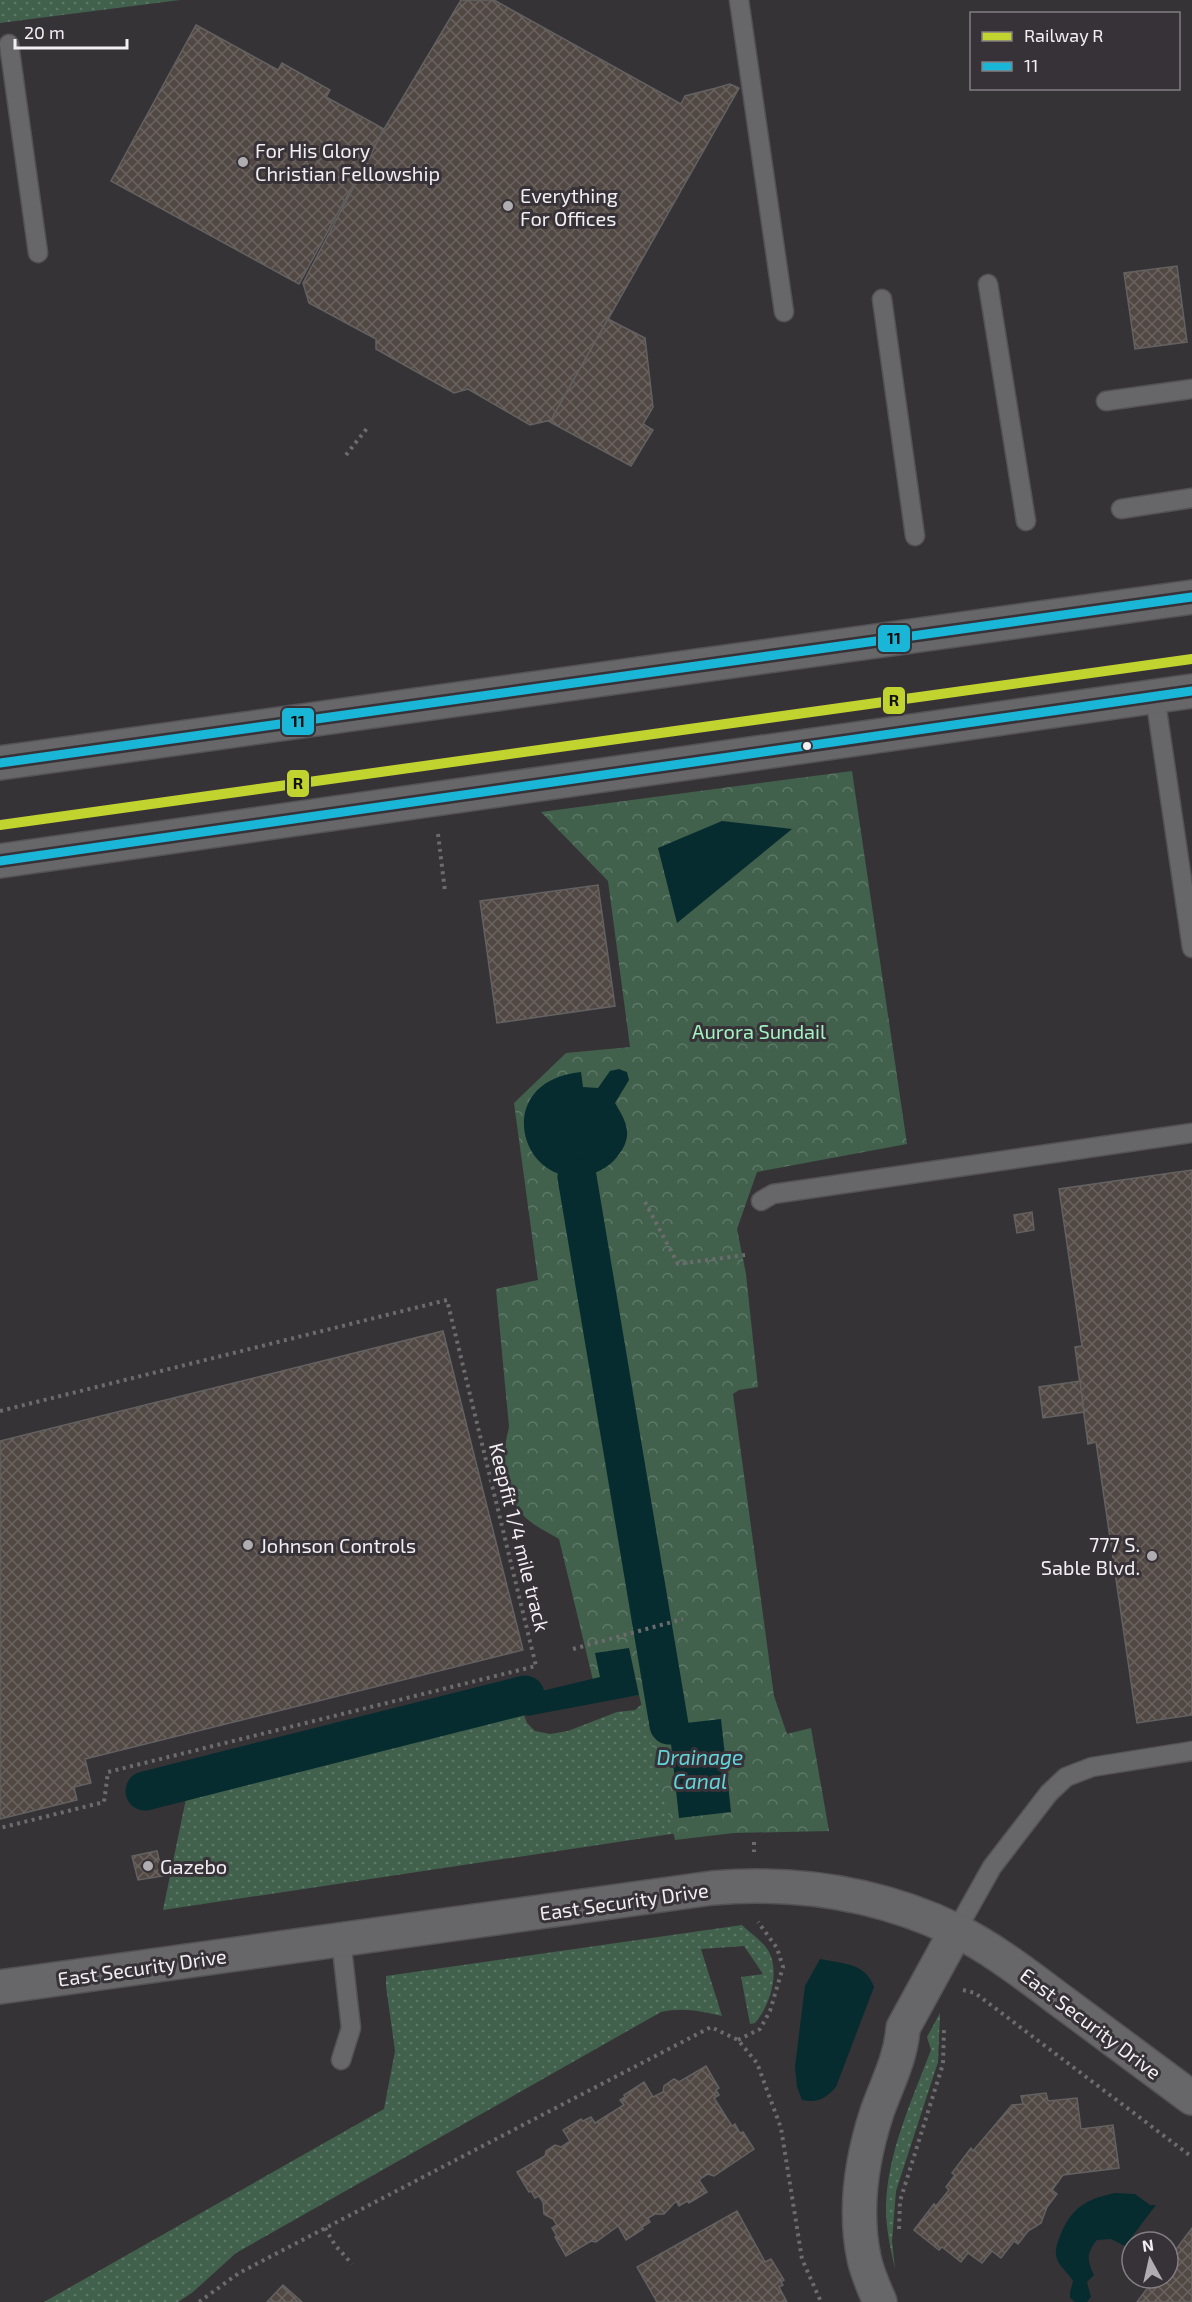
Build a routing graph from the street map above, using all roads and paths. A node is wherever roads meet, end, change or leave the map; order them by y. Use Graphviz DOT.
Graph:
graph roads {
  1 [pos="739,0"];
  2 [pos="9,44"];
  3 [pos="38,253"];
  4 [pos="988,284"];
  5 [pos="882,299"];
  6 [pos="784,312"];
  7 [pos="1192,389"];
  8 [pos="1106,401"];
  9 [pos="368,427"];
  10 [pos="346,455"];
  11 [pos="1192,498"];
  12 [pos="1121,509"];
  13 [pos="1026,521"];
  14 [pos="915,536"];
  15 [pos="1192,597"];
  16 [pos="1192,691"];
  17 [pos="1155,696"];
  18 [pos="0,763"];
  19 [pos="438,832"];
  20 [pos="0,861"];
  21 [pos="445,891"];
  22 [pos="1192,948"];
  23 [pos="1192,1133"];
  24 [pos="761,1201"];
  25 [pos="645,1202"];
  26 [pos="745,1255"];
  27 [pos="0,1411"];
  28 [pos="682,1619"];
  29 [pos="573,1649"];
  30 [pos="1192,1751"];
  31 [pos="0,1828"];
  32 [pos="755,1919"];
  33 [pos="956,1931"];
  34 [pos="341,1940"];
  35 [pos="0,1987"];
  36 [pos="958,1992"];
  37 [pos="945,2021"];
  38 [pos="738,2040"];
  39 [pos="341,2060"];
  40 [pos="1192,2098"];
  41 [pos="1192,2157"];
  42 [pos="325,2228"];
  43 [pos="899,2236"];
  44 [pos="352,2264"];
  45 [pos="199,2302"];
  46 [pos="821,2302"];
  47 [pos="880,2302"];
  1 -- 6 [label="lane"];
  2 -- 3 [label="lane"];
  4 -- 13 [label="lane"];
  5 -- 14 [label="lane"];
  7 -- 8 [label="lane"];
  9 -- 10 [label="path"];
  11 -- 12 [label="lane"];
  15 -- 18 [label="street"];
  16 -- 17 [label="street"];
  17 -- 20 [label="street"];
  17 -- 22 [label="lane"];
  19 -- 21 [label="path"];
  23 -- 24 [label="lane"];
  25 -- 26 [label="path"];
  27 -- 31 [label="path, Keepfit 1/4 mile track"];
  28 -- 29 [label="path"];
  30 -- 33 [label="lane"];
  32 -- 38 [label="path"];
  33 -- 34 [label="street, East Security Drive"];
  33 -- 40 [label="street, East Security Drive"];
  33 -- 47 [label="street"];
  34 -- 35 [label="street, East Security Drive"];
  34 -- 39 [label="lane"];
  36 -- 41 [label="path"];
  37 -- 43 [label="path"];
  38 -- 42 [label="path"];
  38 -- 46 [label="path"];
  42 -- 44 [label="path"];
  42 -- 45 [label="path"];
}
